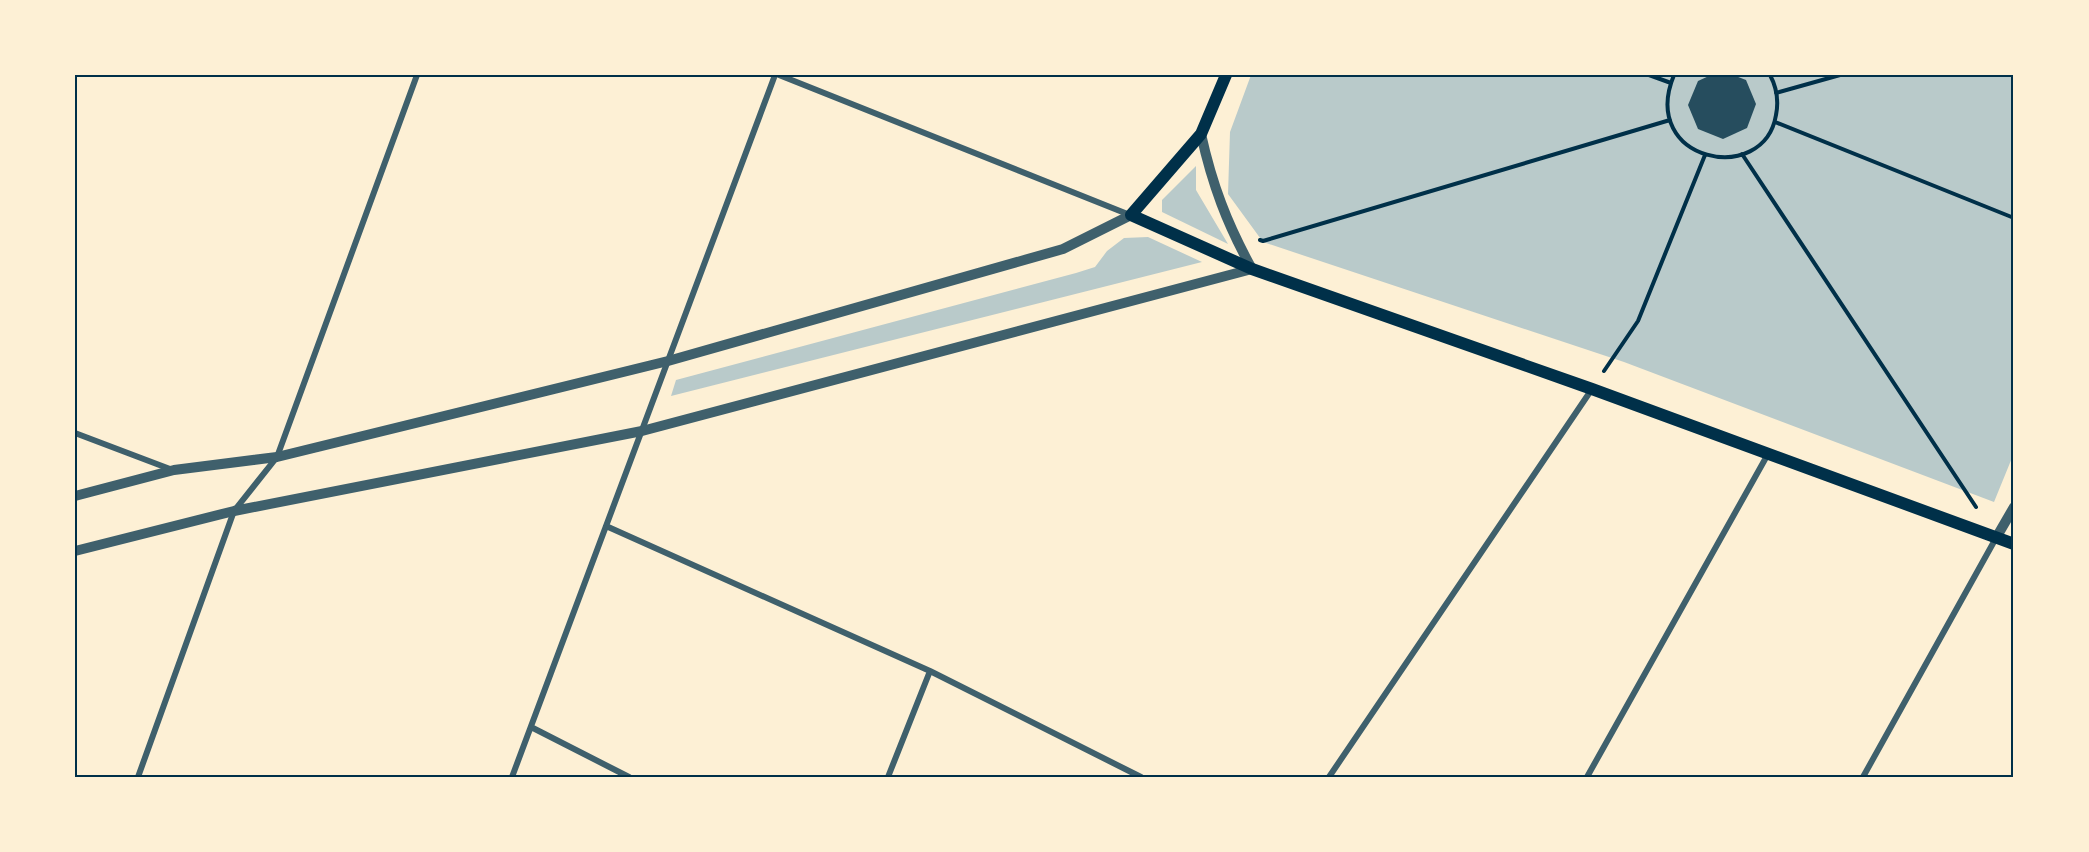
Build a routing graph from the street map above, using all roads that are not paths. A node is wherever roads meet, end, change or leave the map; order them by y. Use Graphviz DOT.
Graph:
graph roads {
  1 [pos="417,75"];
  2 [pos="777,75"];
  3 [pos="1226,75"];
  4 [pos="1201,134"];
  5 [pos="1131,215"];
  6 [pos="1252,269"];
  7 [pos="668,361"];
  8 [pos="1592,389"];
  9 [pos="642,431"];
  10 [pos="75,434"];
  11 [pos="1768,454"];
  12 [pos="277,457"];
  13 [pos="174,470"];
  14 [pos="75,495"];
  15 [pos="2014,507"];
  16 [pos="234,511"];
  17 [pos="606,526"];
  18 [pos="1996,538"];
  19 [pos="2014,544"];
  20 [pos="75,551"];
  21 [pos="930,671"];
  22 [pos="531,727"];
  23 [pos="138,777"];
  24 [pos="512,777"];
  25 [pos="629,777"];
  26 [pos="888,777"];
  27 [pos="1141,777"];
  28 [pos="1329,777"];
  29 [pos="1587,777"];
  30 [pos="1863,777"];
  1 -- 12 [label="street"];
  2 -- 5 [label="street"];
  2 -- 7 [label="street"];
  3 -- 4 [label="main road"];
  4 -- 5 [label="main road"];
  4 -- 6 [label="street"];
  5 -- 6 [label="main road"];
  5 -- 7 [label="street"];
  6 -- 8 [label="main road"];
  6 -- 9 [label="street"];
  7 -- 9 [label="street"];
  7 -- 12 [label="street"];
  8 -- 11 [label="main road"];
  8 -- 28 [label="street"];
  9 -- 16 [label="street"];
  9 -- 17 [label="street"];
  10 -- 13 [label="street"];
  11 -- 18 [label="main road"];
  11 -- 29 [label="street"];
  12 -- 13 [label="street"];
  12 -- 16 [label="street"];
  13 -- 14 [label="street"];
  15 -- 18 [label="street"];
  16 -- 20 [label="street"];
  16 -- 23 [label="street"];
  17 -- 21 [label="street"];
  17 -- 22 [label="street"];
  18 -- 19 [label="main road"];
  18 -- 30 [label="street"];
  21 -- 26 [label="street"];
  21 -- 27 [label="street"];
  22 -- 24 [label="street"];
  22 -- 25 [label="street"];
}
